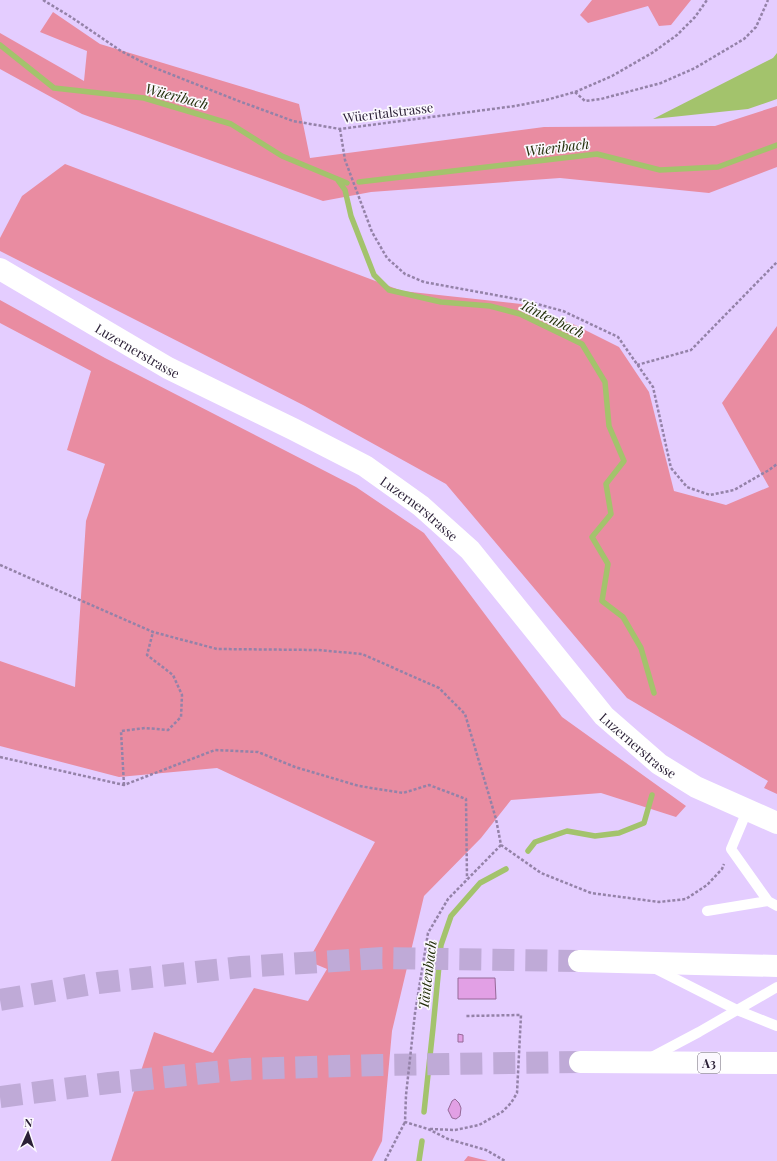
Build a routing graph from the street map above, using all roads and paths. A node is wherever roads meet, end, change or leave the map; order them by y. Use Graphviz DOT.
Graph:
graph roads {
  1 [pos="43,0"];
  2 [pos="707,0"];
  3 [pos="768,0"];
  4 [pos="575,92"];
  5 [pos="340,129"];
  6 [pos="777,262"];
  7 [pos="0,269"];
  8 [pos="637,365"];
  9 [pos="777,464"];
  10 [pos="0,565"];
  11 [pos="153,632"];
  12 [pos="0,757"];
  13 [pos="124,785"];
  14 [pos="747,811"];
  15 [pos="777,823"];
  16 [pos="501,845"];
  17 [pos="730,849"];
  18 [pos="467,879"];
  19 [pos="772,903"];
  20 [pos="708,911"];
  21 [pos="579,961"];
  22 [pos="642,962"];
  23 [pos="777,966"];
  24 [pos="777,987"];
  25 [pos="737,1010"];
  26 [pos="466,1016"];
  27 [pos="777,1026"];
  28 [pos="580,1062"];
  29 [pos="641,1062"];
  30 [pos="777,1063"];
  31 [pos="405,1122"];
  32 [pos="428,1129"];
  33 [pos="385,1161"];
  34 [pos="505,1161"];
  1 -- 5 [label="path, Wüeritalstrasse"];
  2 -- 4 [label="path, Wüeritalstrasse"];
  3 -- 4 [label="path"];
  4 -- 5 [label="path, Wüeritalstrasse"];
  5 -- 8 [label="path"];
  6 -- 8 [label="path"];
  7 -- 14 [label="main road, Luzernerstrasse"];
  8 -- 9 [label="path"];
  10 -- 11 [label="path"];
  11 -- 13 [label="path"];
  11 -- 16 [label="path"];
  12 -- 13 [label="path"];
  13 -- 18 [label="path"];
  14 -- 15 [label="main road, Luzernerstrasse"];
  14 -- 17 [label="lane"];
  16 -- 17 [label="path"];
  16 -- 18 [label="path"];
  17 -- 19 [label="lane"];
  18 -- 31 [label="path"];
  19 -- 20 [label="lane"];
  21 -- 22 [label="main road"];
  22 -- 23 [label="main road"];
  22 -- 25 [label="lane"];
  24 -- 25 [label="lane"];
  25 -- 27 [label="lane"];
  25 -- 29 [label="lane"];
  26 -- 32 [label="path"];
  28 -- 29 [label="main road, A3"];
  29 -- 30 [label="main road, A3"];
  31 -- 32 [label="path"];
  31 -- 33 [label="path"];
  32 -- 34 [label="path"];
}
